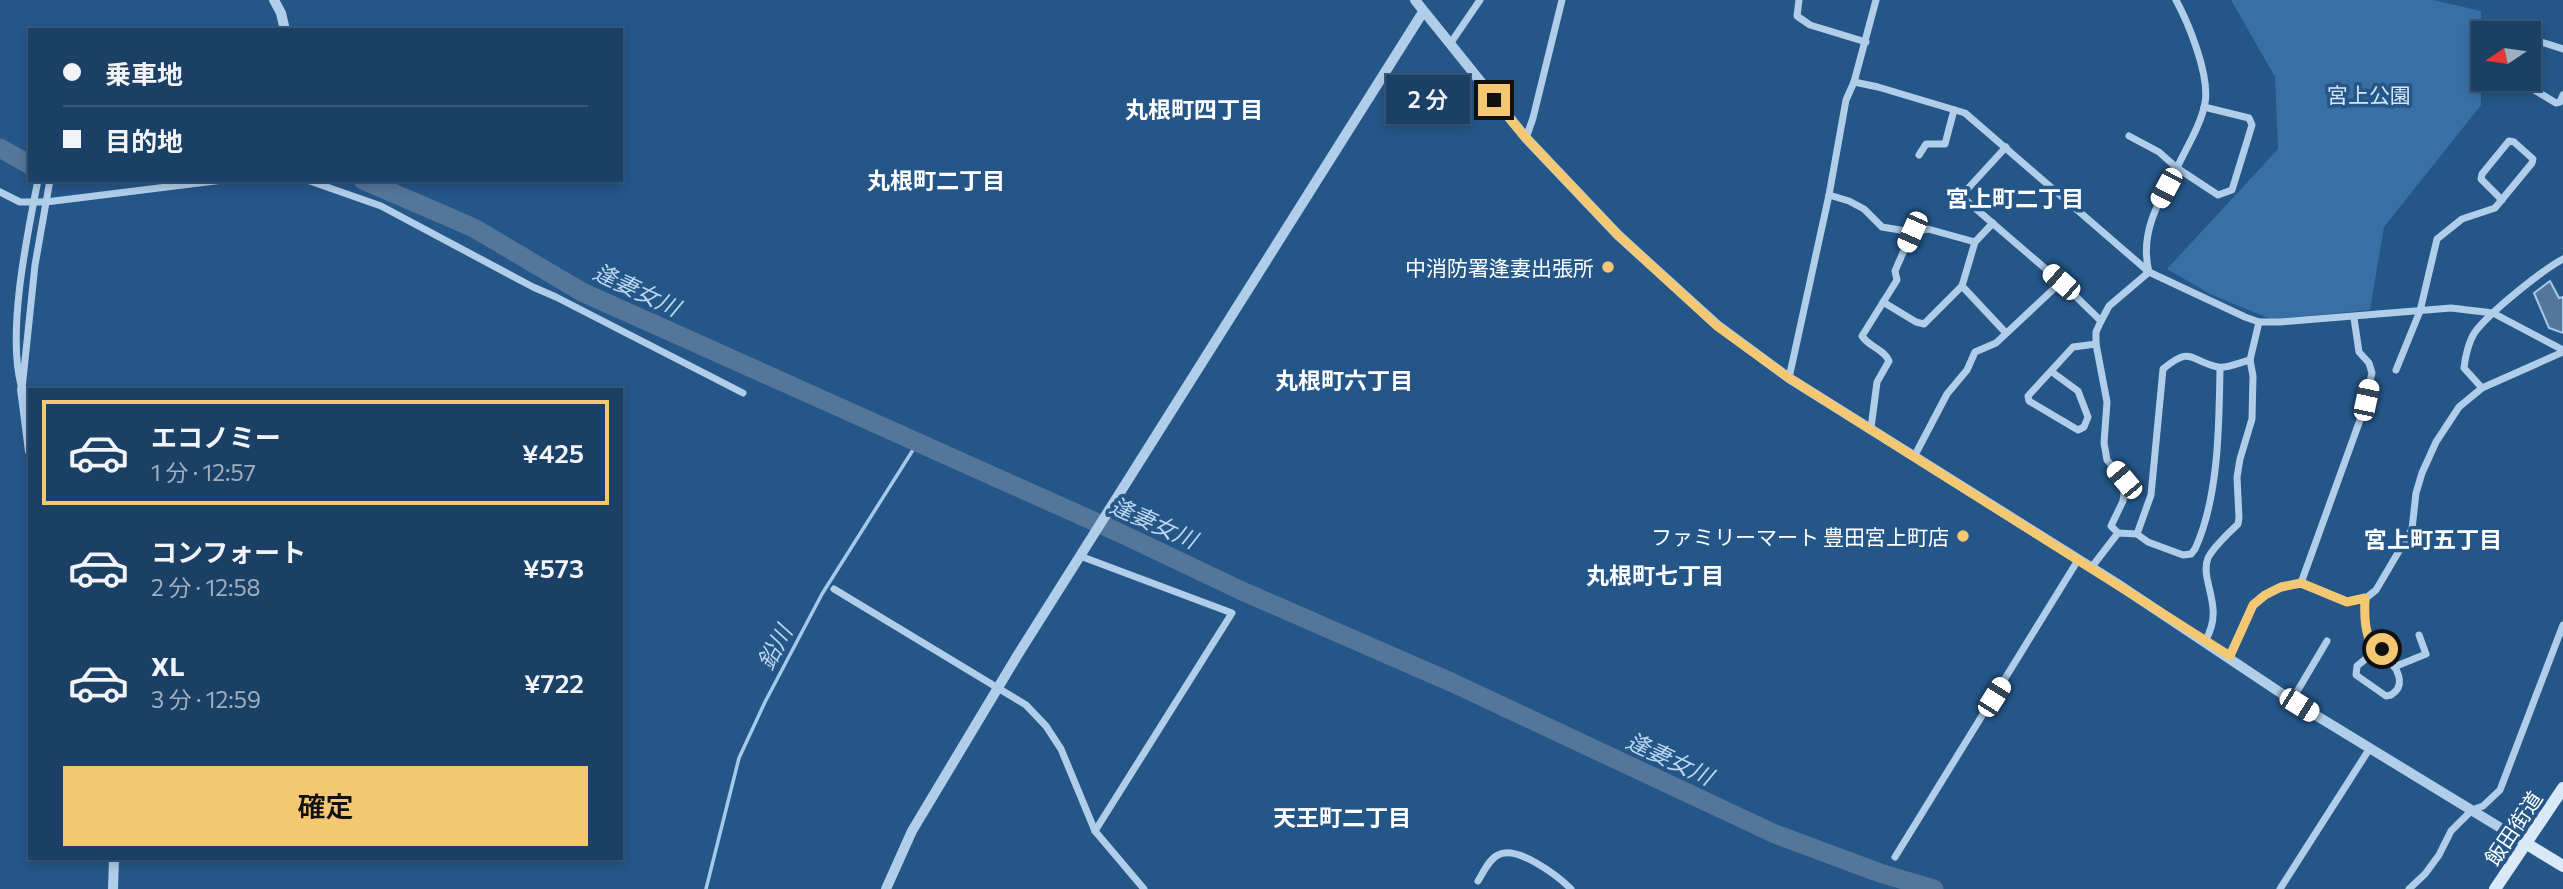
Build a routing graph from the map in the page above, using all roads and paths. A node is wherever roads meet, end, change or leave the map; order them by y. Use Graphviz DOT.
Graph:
graph roads {
  1 [pos="274,0"];
  2 [pos="1415,0"];
  3 [pos="1480,0"];
  4 [pos="1562,0"];
  5 [pos="1799,0"];
  6 [pos="1876,0"];
  7 [pos="2176,0"];
  8 [pos="1423,12"];
  9 [pos="285,28"];
  10 [pos="1866,42"];
  11 [pos="2541,42"];
  12 [pos="1450,44"];
  13 [pos="2563,49"];
  14 [pos="1854,82"];
  15 [pos="2537,91"];
  16 [pos="2563,95"];
  17 [pos="2204,107"];
  18 [pos="1954,110"];
  19 [pos="2129,136"];
  20 [pos="1526,138"];
  21 [pos="2006,147"];
  22 [pos="1919,155"];
  23 [pos="2177,168"];
  24 [pos="37,182"];
  25 [pos="50,182"];
  26 [pos="207,182"];
  27 [pos="313,182"];
  28 [pos="0,192"];
  29 [pos="1829,195"];
  30 [pos="34,198"];
  31 [pos="2502,200"];
  32 [pos="46,202"];
  33 [pos="1993,223"];
  34 [pos="1912,232"];
  35 [pos="1975,242"];
  36 [pos="2563,259"];
  37 [pos="2149,272"];
  38 [pos="2061,282"];
  39 [pos="1962,286"];
  40 [pos="1883,302"];
  41 [pos="2420,311"];
  42 [pos="2493,313"];
  43 [pos="2354,318"];
  44 [pos="2101,321"];
  45 [pos="2259,322"];
  46 [pos="2006,333"];
  47 [pos="2096,344"];
  48 [pos="2563,351"];
  49 [pos="2250,360"];
  50 [pos="2220,368"];
  51 [pos="2396,370"];
  52 [pos="2052,372"];
  53 [pos="1789,378"];
  54 [pos="2482,388"];
  55 [pos="22,389"];
  56 [pos="743,393"];
  57 [pos="1871,428"];
  58 [pos="28,436"];
  59 [pos="1915,455"];
  60 [pos="2118,533"];
  61 [pos="2137,534"];
  62 [pos="1080,556"];
  63 [pos="2078,560"];
  64 [pos="2091,568"];
  65 [pos="2301,583"];
  66 [pos="834,589"];
  67 [pos="2365,598"];
  68 [pos="2563,625"];
  69 [pos="2419,635"];
  70 [pos="2205,641"];
  71 [pos="2328,641"];
  72 [pos="2374,652"];
  73 [pos="2230,656"];
  74 [pos="2394,667"];
  75 [pos="999,687"];
  76 [pos="2292,700"];
  77 [pos="2370,748"];
  78 [pos="2563,788"];
  79 [pos="2472,810"];
  80 [pos="1095,831"];
  81 [pos="2527,844"];
  82 [pos="1895,857"];
  83 [pos="114,860"];
  84 [pos="2563,866"];
  85 [pos="1478,881"];
  86 [pos="113,889"];
  87 [pos="886,889"];
  88 [pos="1144,889"];
  89 [pos="1571,889"];
  90 [pos="2280,889"];
  91 [pos="2409,889"];
  92 [pos="2495,889"];
  1 -- 9 [label="street"];
  2 -- 8 [label="street"];
  3 -- 12 [label="street"];
  4 -- 20 [label="street"];
  5 -- 10 [label="street"];
  6 -- 10 [label="street"];
  7 -- 17 [label="street"];
  8 -- 12 [label="street"];
  8 -- 62 [label="street"];
  10 -- 14 [label="street"];
  11 -- 13 [label="street"];
  12 -- 20 [label="street"];
  14 -- 18 [label="street"];
  14 -- 29 [label="street"];
  15 -- 16 [label="street"];
  17 -- 23 [label="street"];
  17 -- 23 [label="street"];
  18 -- 21 [label="street"];
  18 -- 22 [label="street"];
  19 -- 23 [label="street"];
  20 -- 53 [label="street"];
  21 -- 33 [label="street"];
  21 -- 37 [label="street"];
  23 -- 37 [label="street"];
  24 -- 30 [label="street"];
  25 -- 32 [label="street"];
  26 -- 32 [label="street"];
  27 -- 56 [label="street"];
  28 -- 30 [label="street"];
  29 -- 34 [label="street"];
  29 -- 53 [label="street"];
  30 -- 32 [label="street"];
  30 -- 55 [label="street"];
  31 -- 31 [label="street"];
  31 -- 41 [label="street"];
  32 -- 55 [label="street"];
  33 -- 35 [label="street"];
  33 -- 38 [label="street"];
  34 -- 35 [label="street"];
  34 -- 40 [label="street"];
  35 -- 39 [label="street"];
  36 -- 42 [label="street"];
  37 -- 44 [label="street"];
  37 -- 45 [label="street"];
  38 -- 44 [label="street"];
  38 -- 46 [label="street"];
  39 -- 40 [label="street"];
  39 -- 46 [label="street"];
  40 -- 57 [label="street"];
  41 -- 42 [label="street"];
  41 -- 43 [label="street"];
  41 -- 51 [label="street"];
  42 -- 48 [label="street"];
  42 -- 54 [label="street"];
  43 -- 45 [label="street"];
  43 -- 65 [label="street"];
  44 -- 47 [label="street"];
  45 -- 49 [label="street"];
  46 -- 59 [label="street"];
  47 -- 52 [label="street"];
  47 -- 60 [label="street"];
  48 -- 54 [label="street"];
  49 -- 50 [label="street"];
  49 -- 70 [label="street"];
  50 -- 61 [label="street"];
  50 -- 61 [label="street"];
  53 -- 57 [label="street"];
  54 -- 67 [label="street"];
  55 -- 58 [label="street"];
  57 -- 59 [label="street"];
  59 -- 63 [label="street"];
  60 -- 61 [label="street"];
  60 -- 64 [label="street"];
  62 -- 75 [label="street"];
  62 -- 80 [label="street"];
  63 -- 64 [label="street"];
  63 -- 82 [label="street"];
  64 -- 70 [label="street"];
  65 -- 67 [label="street"];
  65 -- 73 [label="street"];
  66 -- 75 [label="street"];
  67 -- 72 [label="street"];
  68 -- 79 [label="street"];
  69 -- 74 [label="street"];
  70 -- 73 [label="street"];
  71 -- 76 [label="street"];
  72 -- 74 [label="street"];
  72 -- 74 [label="street"];
  73 -- 76 [label="street"];
  75 -- 80 [label="street"];
  75 -- 87 [label="street"];
  76 -- 77 [label="street"];
  77 -- 79 [label="street"];
  77 -- 90 [label="street"];
  78 -- 81 [label="main road, 飯田街道"];
  79 -- 81 [label="street"];
  79 -- 91 [label="street"];
  80 -- 88 [label="street"];
  81 -- 84 [label="main road"];
  81 -- 92 [label="main road, 飯田街道"];
  83 -- 86 [label="street"];
  85 -- 89 [label="street"];
}
